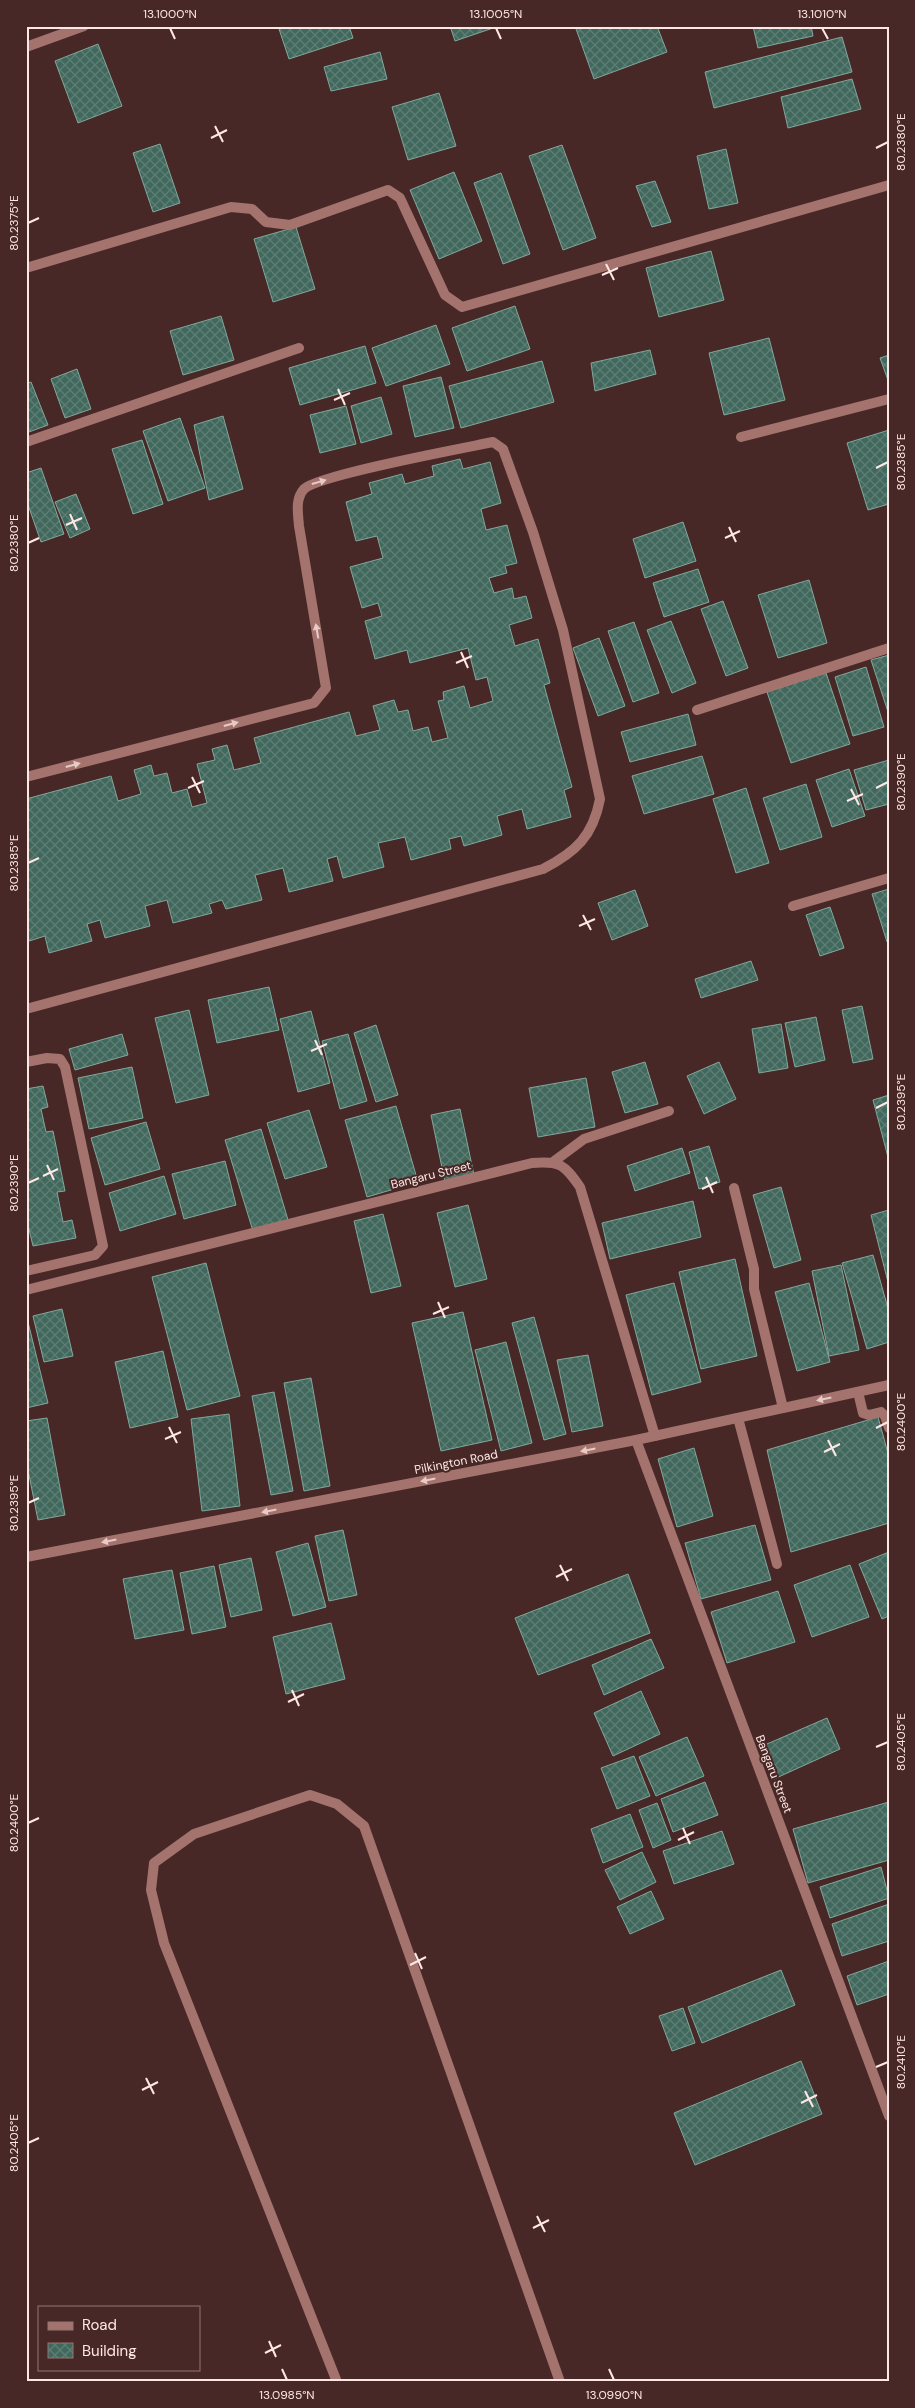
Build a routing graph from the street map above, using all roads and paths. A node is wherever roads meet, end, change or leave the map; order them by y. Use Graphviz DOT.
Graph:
graph roads {
  1 [pos="84,26"];
  2 [pos="26,47"];
  3 [pos="889,185"];
  4 [pos="26,268"];
  5 [pos="299,348"];
  6 [pos="889,399"];
  7 [pos="741,437"];
  8 [pos="26,442"];
  9 [pos="889,648"];
  10 [pos="697,710"];
  11 [pos="26,777"];
  12 [pos="889,878"];
  13 [pos="793,906"];
  14 [pos="26,1009"];
  15 [pos="26,1062"];
  16 [pos="669,1110"];
  17 [pos="553,1162"];
  18 [pos="734,1188"];
  19 [pos="26,1271"];
  20 [pos="26,1290"];
  21 [pos="889,1385"];
  22 [pos="858,1392"];
  23 [pos="783,1408"];
  24 [pos="738,1418"];
  25 [pos="889,1428"];
  26 [pos="656,1436"];
  27 [pos="636,1440"];
  28 [pos="26,1557"];
  29 [pos="777,1564"];
  30 [pos="889,2116"];
  31 [pos="337,2382"];
  32 [pos="560,2382"];
  1 -- 2 [label="street"];
  3 -- 4 [label="street"];
  5 -- 8 [label="street"];
  6 -- 7 [label="street"];
  9 -- 10 [label="street"];
  11 -- 14 [label="street, one-way"];
  12 -- 13 [label="street"];
  15 -- 19 [label="street"];
  16 -- 17 [label="street"];
  17 -- 20 [label="street, Bangaru Street"];
  17 -- 26 [label="street"];
  18 -- 23 [label="street"];
  21 -- 22 [label="street, Pilkington Road"];
  22 -- 23 [label="street, Pilkington Road, one-way"];
  22 -- 25 [label="street"];
  23 -- 24 [label="street, Pilkington Road"];
  24 -- 26 [label="street, Pilkington Road"];
  24 -- 29 [label="street"];
  26 -- 27 [label="street, Pilkington Road"];
  27 -- 28 [label="street, Pilkington Road, one-way"];
  27 -- 30 [label="street, Bangaru Street"];
  31 -- 32 [label="street"];
}
